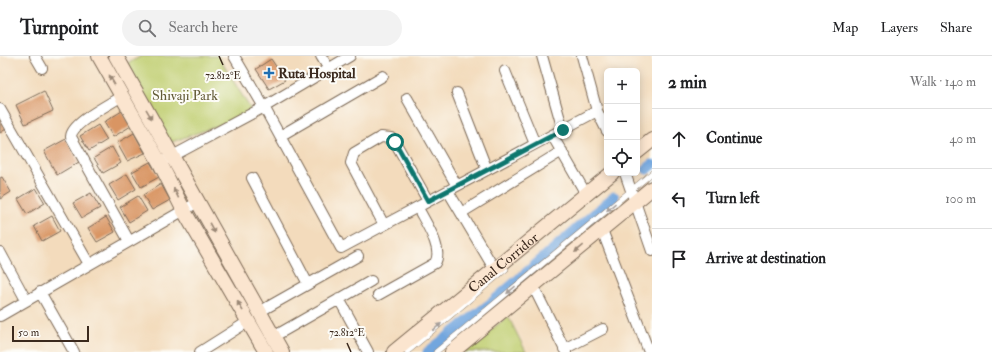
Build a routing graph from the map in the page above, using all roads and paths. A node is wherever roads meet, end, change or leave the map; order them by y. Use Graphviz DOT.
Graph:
graph roads {
  1 [pos="35,56"];
  2 [pos="98,56"];
  3 [pos="116,56"];
  4 [pos="234,56"];
  5 [pos="321,56"];
  6 [pos="350,56"];
  7 [pos="542,56"];
  8 [pos="582,56"];
  9 [pos="42,68"];
  10 [pos="329,69"];
  11 [pos="505,71"];
  12 [pos="383,76"];
  13 [pos="457,93"];
  14 [pos="122,96"];
  15 [pos="407,98"];
  16 [pos="264,107"];
  17 [pos="0,108"];
  18 [pos="597,111"];
  19 [pos="604,125"];
  20 [pos="563,130"];
  21 [pos="552,135"];
  22 [pos="280,136"];
  23 [pos="652,140"];
  24 [pos="535,144"];
  25 [pos="652,147"];
  26 [pos="640,150"];
  27 [pos="562,151"];
  28 [pos="173,156"];
  29 [pos="640,157"];
  30 [pos="160,163"];
  31 [pos="487,170"];
  32 [pos="652,173"];
  33 [pos="615,176"];
  34 [pos="616,176"];
  35 [pos="618,176"];
  36 [pos="252,178"];
  37 [pos="652,188"];
  38 [pos="452,189"];
  39 [pos="586,194"];
  40 [pos="633,197"];
  41 [pos="428,201"];
  42 [pos="198,202"];
  43 [pos="418,208"];
  44 [pos="184,210"];
  45 [pos="461,213"];
  46 [pos="568,217"];
  47 [pos="384,225"];
  48 [pos="602,230"];
  49 [pos="129,241"];
  50 [pos="652,251"];
  51 [pos="0,252"];
  52 [pos="358,256"];
  53 [pos="89,264"];
  54 [pos="509,267"];
  55 [pos="495,270"];
  56 [pos="371,281"];
  57 [pos="308,284"];
  58 [pos="533,286"];
  59 [pos="40,292"];
  60 [pos="378,295"];
  61 [pos="339,299"];
  62 [pos="26,300"];
  63 [pos="0,316"];
  64 [pos="254,316"];
  65 [pos="602,329"];
  66 [pos="273,337"];
  67 [pos="565,351"];
  68 [pos="74,352"];
  69 [pos="200,352"];
  70 [pos="266,352"];
  71 [pos="282,352"];
  72 [pos="368,352"];
  73 [pos="394,352"];
  74 [pos="407,352"];
  75 [pos="436,352"];
  76 [pos="452,352"];
  77 [pos="649,352"];
  1 -- 9 [label="street"];
  14 -- 2 [label="street, one-way"];
  3 -- 28 [label="street, one-way"];
  4 -- 16 [label="street"];
  5 -- 10 [label="street"];
  6 -- 10 [label="street"];
  7 -- 20 [label="street"];
  8 -- 18 [label="street"];
  10 -- 16 [label="street"];
  11 -- 24 [label="street"];
  12 -- 22 [label="street"];
  13 -- 31 [label="street"];
  14 -- 30 [label="street"];
  14 -- 49 [label="street"];
  15 -- 38 [label="street"];
  16 -- 22 [label="street"];
  16 -- 28 [label="street"];
  17 -- 53 [label="street"];
  18 -- 19 [label="street"];
  18 -- 20 [label="street"];
  20 -- 21 [label="street"];
  21 -- 24 [label="street"];
  21 -- 27 [label="street"];
  22 -- 47 [label="street"];
  23 -- 26 [label="street"];
  24 -- 31 [label="street"];
  25 -- 29 [label="lane"];
  27 -- 39 [label="street"];
  27 -- 45 [label="street"];
  28 -- 30 [label="street"];
  28 -- 42 [label="street"];
  44 -- 30 [label="street, one-way"];
  31 -- 38 [label="street"];
  32 -- 40 [label="lane"];
  33 -- 39 [label="street, Canal Corridor"];
  34 -- 46 [label="lane"];
  35 -- 40 [label="street"];
  36 -- 57 [label="street"];
  37 -- 40 [label="street"];
  38 -- 41 [label="street"];
  38 -- 45 [label="street"];
  39 -- 55 [label="street, Canal Corridor"];
  40 -- 48 [label="street"];
  40 -- 50 [label="street"];
  40 -- 75 [label="lane, one-way"];
  41 -- 43 [label="street"];
  41 -- 47 [label="street"];
  42 -- 44 [label="street"];
  42 -- 64 [label="street, one-way"];
  43 -- 47 [label="street"];
  43 -- 60 [label="street"];
  44 -- 49 [label="street"];
  64 -- 44 [label="street, one-way"];
  45 -- 55 [label="street"];
  48 -- 58 [label="street, one-way"];
  48 -- 77 [label="street"];
  49 -- 53 [label="street"];
  51 -- 62 [label="street"];
  52 -- 57 [label="street"];
  53 -- 59 [label="street"];
  74 -- 54 [label="lane, one-way"];
  55 -- 73 [label="street, Canal Corridor"];
  56 -- 61 [label="street"];
  57 -- 64 [label="street"];
  58 -- 67 [label="street"];
  58 -- 76 [label="street"];
  59 -- 62 [label="street"];
  59 -- 68 [label="street"];
  61 -- 66 [label="street"];
  61 -- 72 [label="street"];
  62 -- 63 [label="street"];
  64 -- 66 [label="street"];
  64 -- 69 [label="street"];
  64 -- 70 [label="street"];
  65 -- 67 [label="street"];
  66 -- 71 [label="street"];
}
